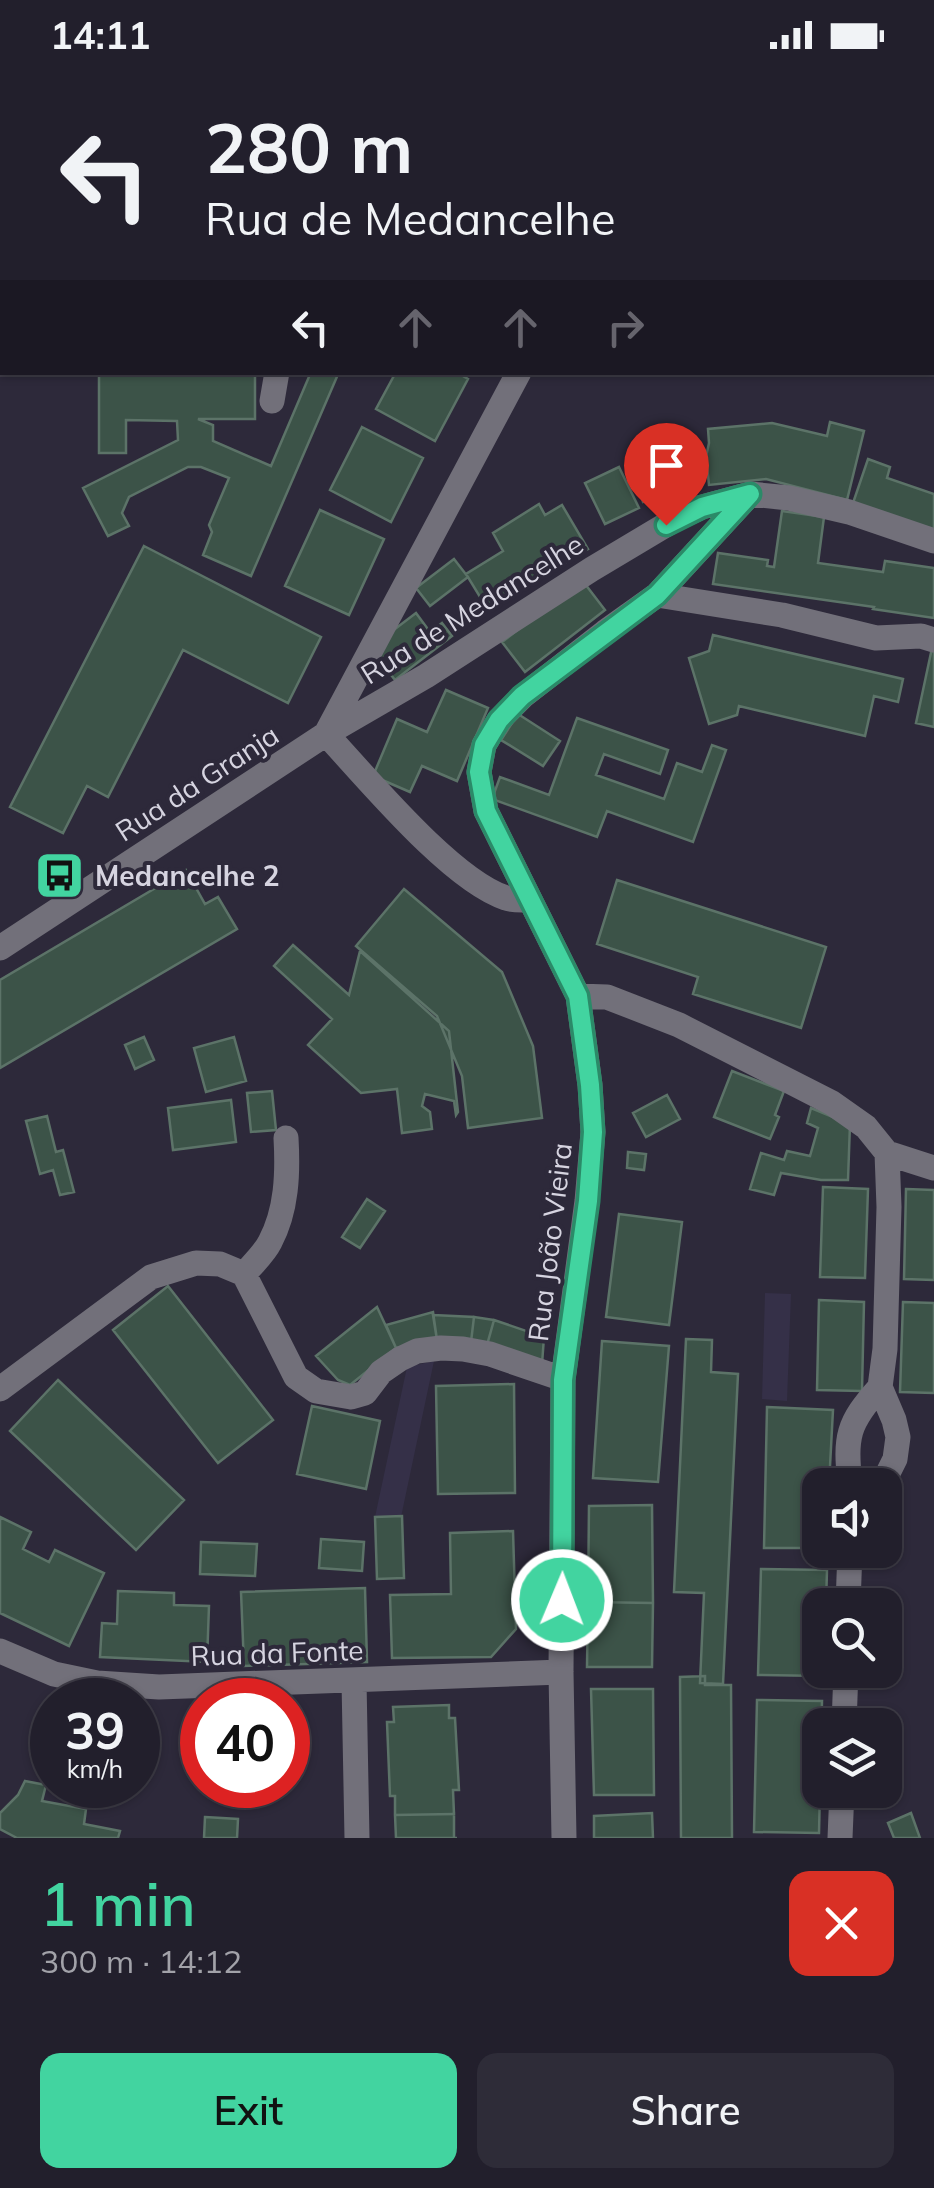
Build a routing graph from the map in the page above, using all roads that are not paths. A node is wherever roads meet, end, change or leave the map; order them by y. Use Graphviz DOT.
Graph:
graph roads {
  1 [pos="276,375"];
  2 [pos="513,375"];
  3 [pos="272,400"];
  4 [pos="750,494"];
  5 [pos="934,541"];
  6 [pos="657,595"];
  7 [pos="934,640"];
  8 [pos="326,734"];
  9 [pos="530,900"];
  10 [pos="0,948"];
  11 [pos="578,996"];
  12 [pos="286,1138"];
  13 [pos="887,1152"];
  14 [pos="934,1168"];
  15 [pos="244,1274"];
  16 [pos="563,1380"];
  17 [pos="880,1387"];
  18 [pos="0,1389"];
  19 [pos="849,1468"];
  20 [pos="890,1468"];
  21 [pos="0,1650"];
  22 [pos="560,1672"];
  23 [pos="354,1681"];
  24 [pos="841,1808"];
  25 [pos="357,1838"];
  26 [pos="564,1838"];
  27 [pos="840,1838"];
  1 -- 3 [label="street"];
  2 -- 8 [label="street"];
  4 -- 5 [label="street, Rua de Medancelhe"];
  4 -- 6 [label="street, Rua João Vieira"];
  4 -- 8 [label="street, Rua de Medancelhe"];
  6 -- 7 [label="street"];
  6 -- 9 [label="street, Rua João Vieira"];
  8 -- 9 [label="street"];
  8 -- 10 [label="street, Rua da Granja"];
  9 -- 11 [label="street, Rua João Vieira"];
  11 -- 13 [label="street"];
  11 -- 16 [label="street, Rua João Vieira"];
  12 -- 15 [label="street"];
  13 -- 14 [label="street"];
  13 -- 17 [label="street"];
  15 -- 16 [label="street"];
  15 -- 18 [label="street"];
  16 -- 22 [label="street, Rua João Vieira"];
  17 -- 19 [label="street"];
  17 -- 20 [label="street"];
  21 -- 23 [label="street, Rua da Fonte"];
  22 -- 23 [label="street, Rua da Fonte"];
  22 -- 26 [label="street, Rua João Vieira"];
  23 -- 25 [label="street"];
  24 -- 27 [label="street"];
}
